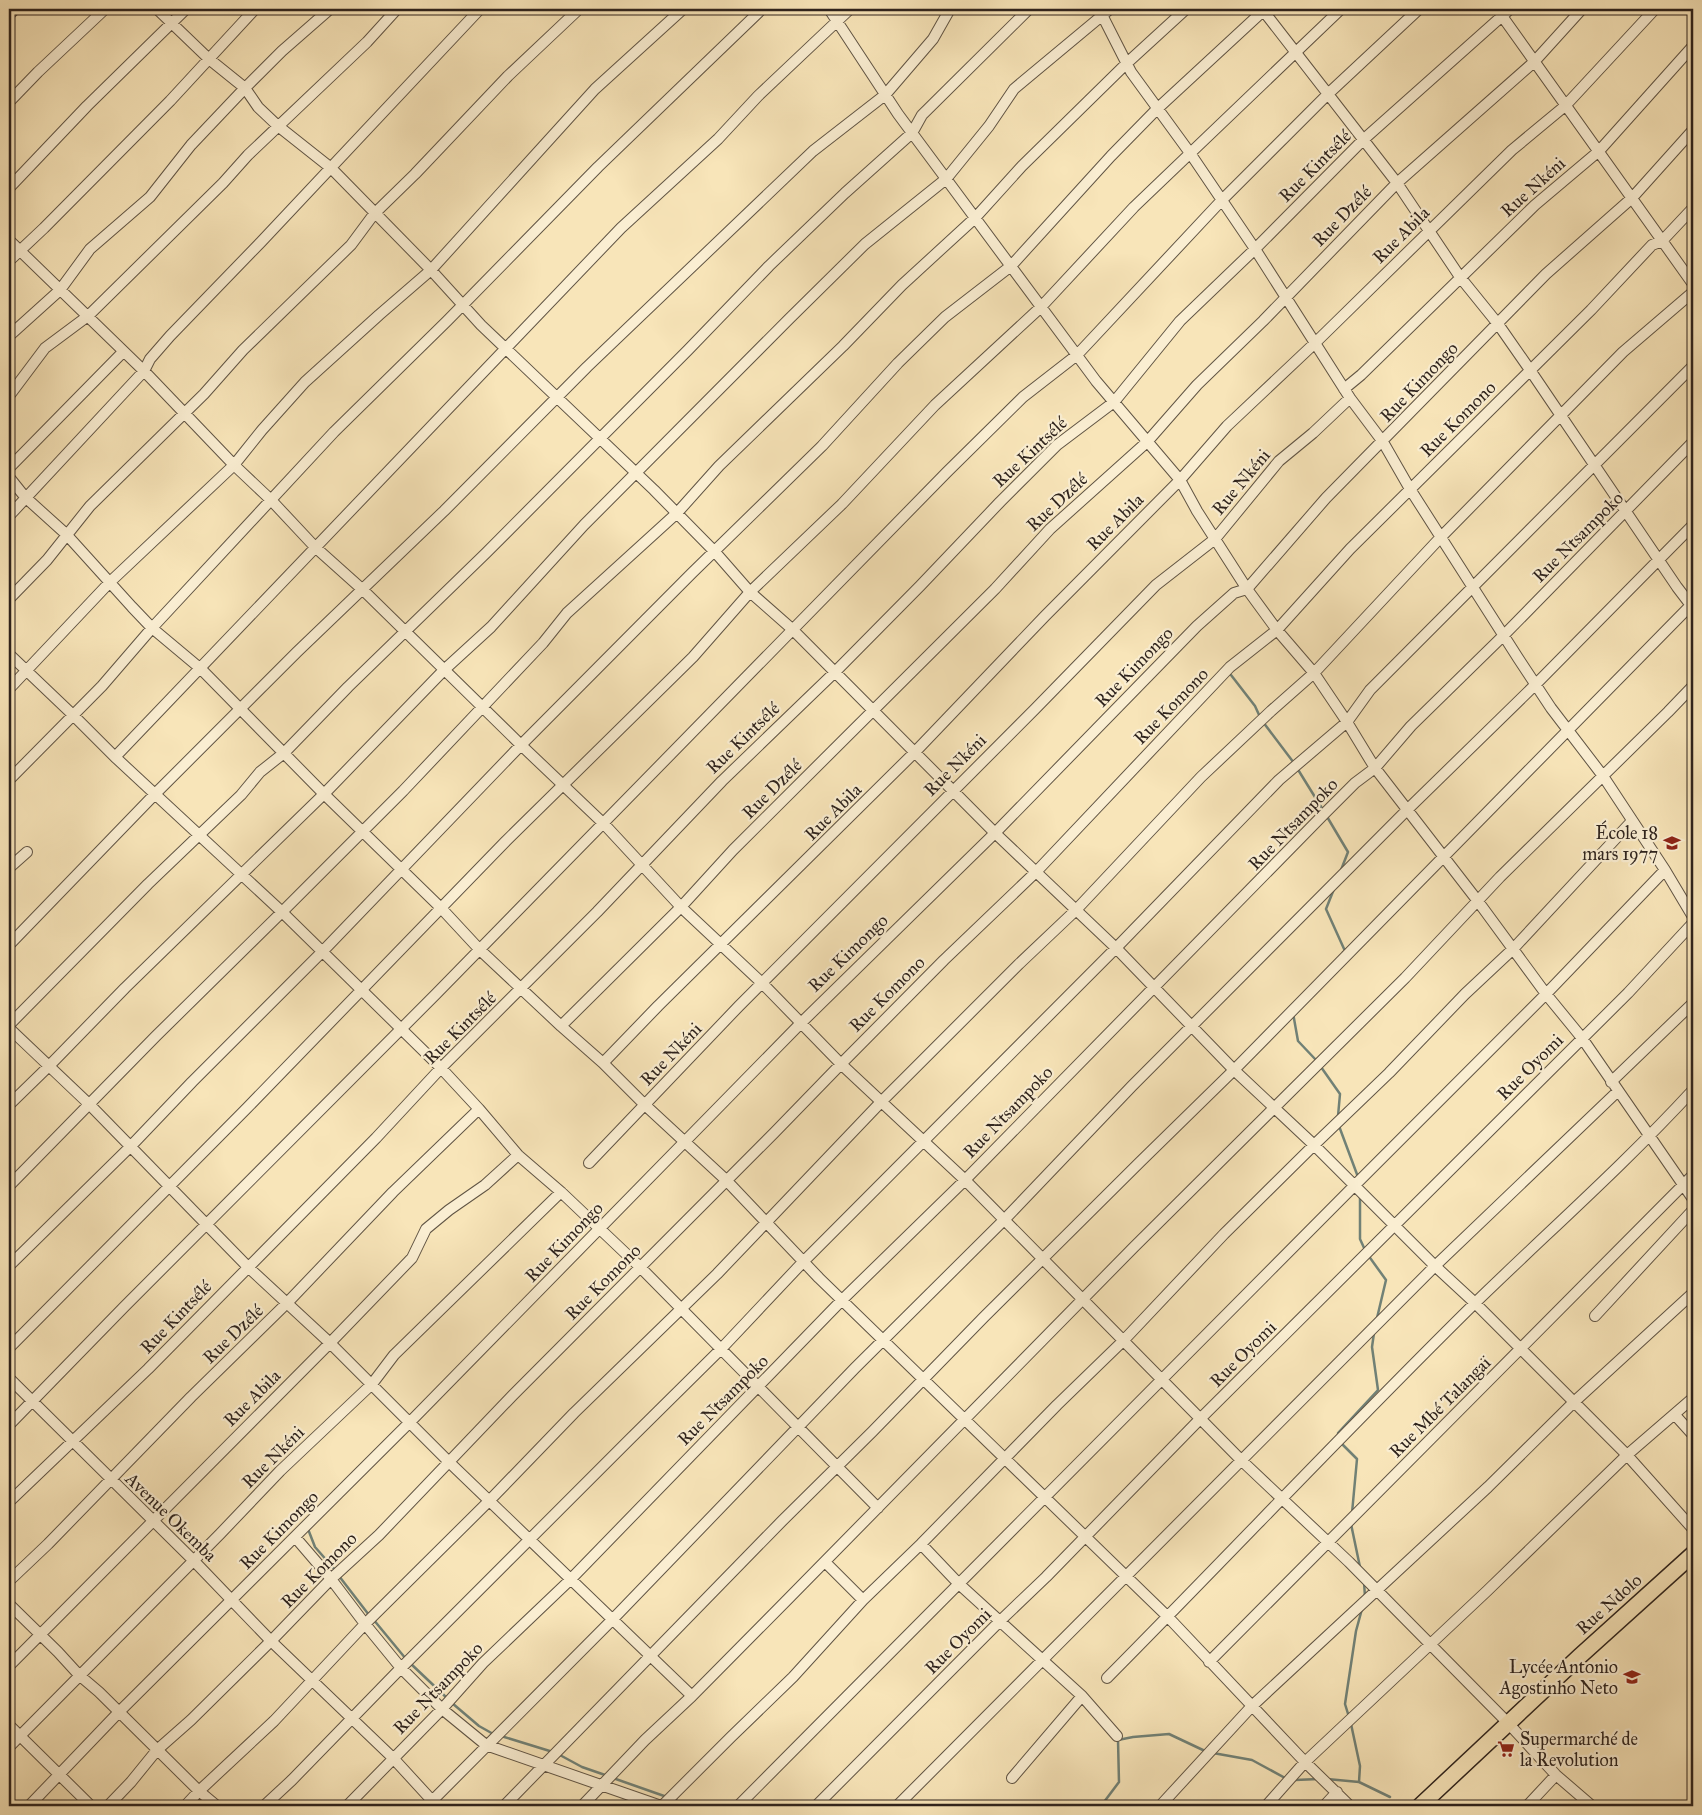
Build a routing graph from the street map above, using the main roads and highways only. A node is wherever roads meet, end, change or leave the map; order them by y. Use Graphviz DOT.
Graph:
graph roads {
  1 [pos="1693,1554"];
  2 [pos="1420,1806"];
  1 -- 2 [label="main road, Rue Ndolo"];
}
